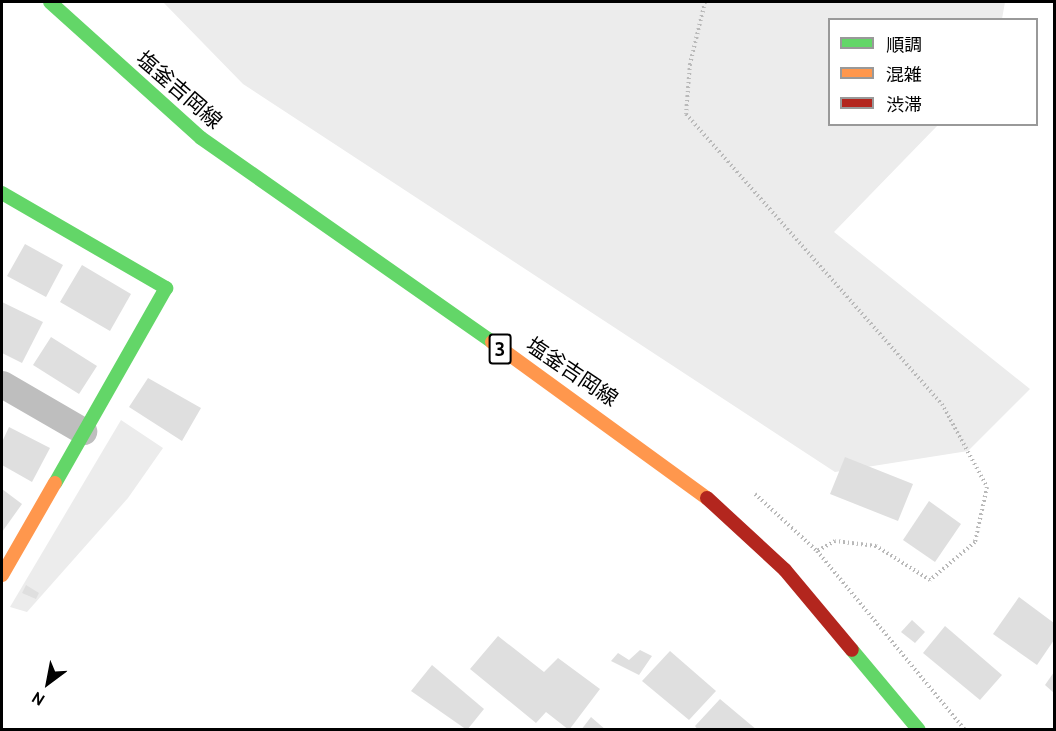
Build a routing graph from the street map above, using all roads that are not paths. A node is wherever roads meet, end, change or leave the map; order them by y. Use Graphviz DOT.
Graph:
graph roads {
  1 [pos="50,2"];
  2 [pos="2,193"];
  3 [pos="2,384"];
  4 [pos="83,431"];
  5 [pos="2,572"];
  6 [pos="919,729"];
  1 -- 6 [label="main road, 塩釜吉岡線 / 3"];
  2 -- 4 [label="main road"];
  3 -- 4 [label="street"];
  4 -- 5 [label="main road"];
}
